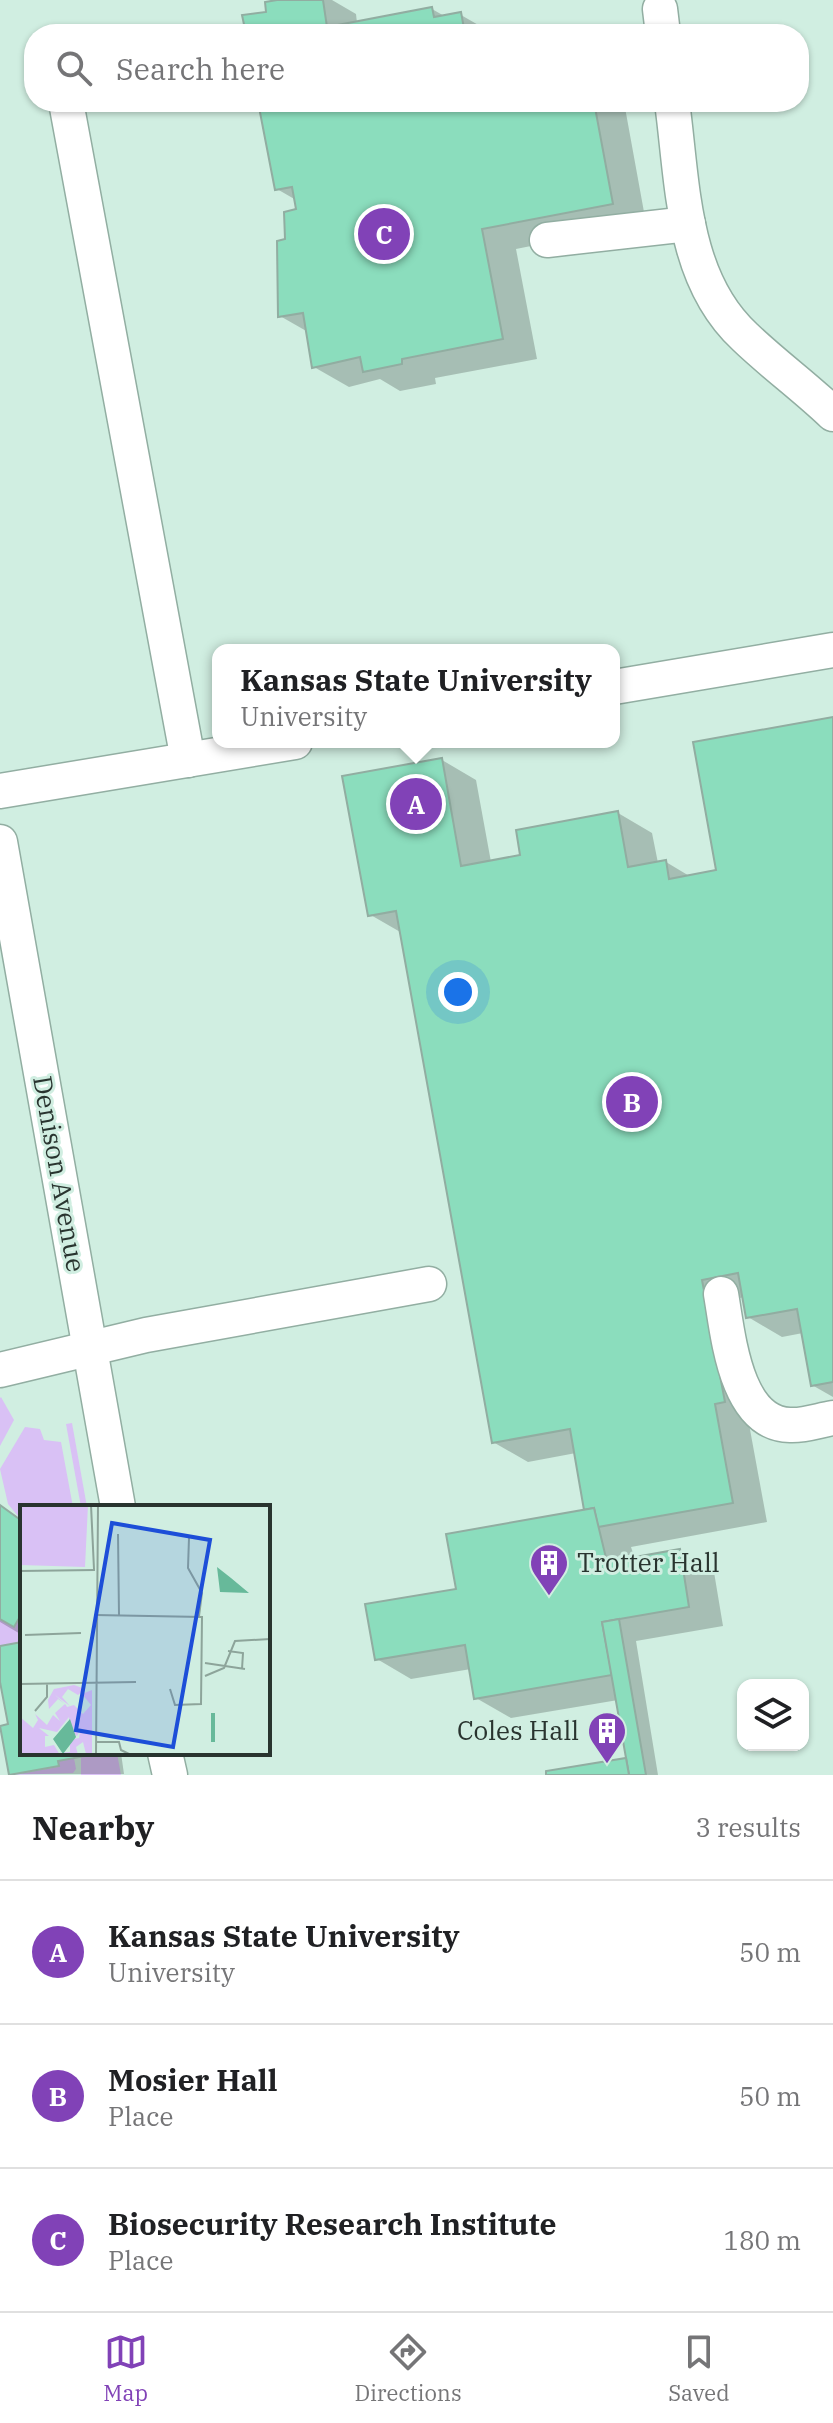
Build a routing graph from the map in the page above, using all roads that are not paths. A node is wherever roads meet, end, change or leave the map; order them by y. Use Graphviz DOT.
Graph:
graph roads {
  1 [pos="68,112"];
  2 [pos="673,112"];
  3 [pos="688,224"];
  4 [pos="547,240"];
  5 [pos="833,414"];
  6 [pos="833,650"];
  7 [pos="620,686"];
  8 [pos="259,748"];
  9 [pos="188,760"];
  10 [pos="0,791"];
  11 [pos="0,842"];
  12 [pos="429,1284"];
  13 [pos="721,1294"];
  14 [pos="91,1349"];
  15 [pos="0,1370"];
  16 [pos="833,1418"];
  17 [pos="118,1505"];
  18 [pos="165,1755"];
  19 [pos="170,1775"];
  1 -- 9 [label="street"];
  2 -- 3 [label="street"];
  3 -- 4 [label="street"];
  3 -- 5 [label="street"];
  6 -- 7 [label="street"];
  8 -- 9 [label="street"];
  9 -- 10 [label="street"];
  11 -- 14 [label="street, Denison Avenue"];
  12 -- 14 [label="street"];
  13 -- 16 [label="street"];
  14 -- 15 [label="street"];
  14 -- 17 [label="street, Denison Avenue"];
  18 -- 19 [label="street"];
}
